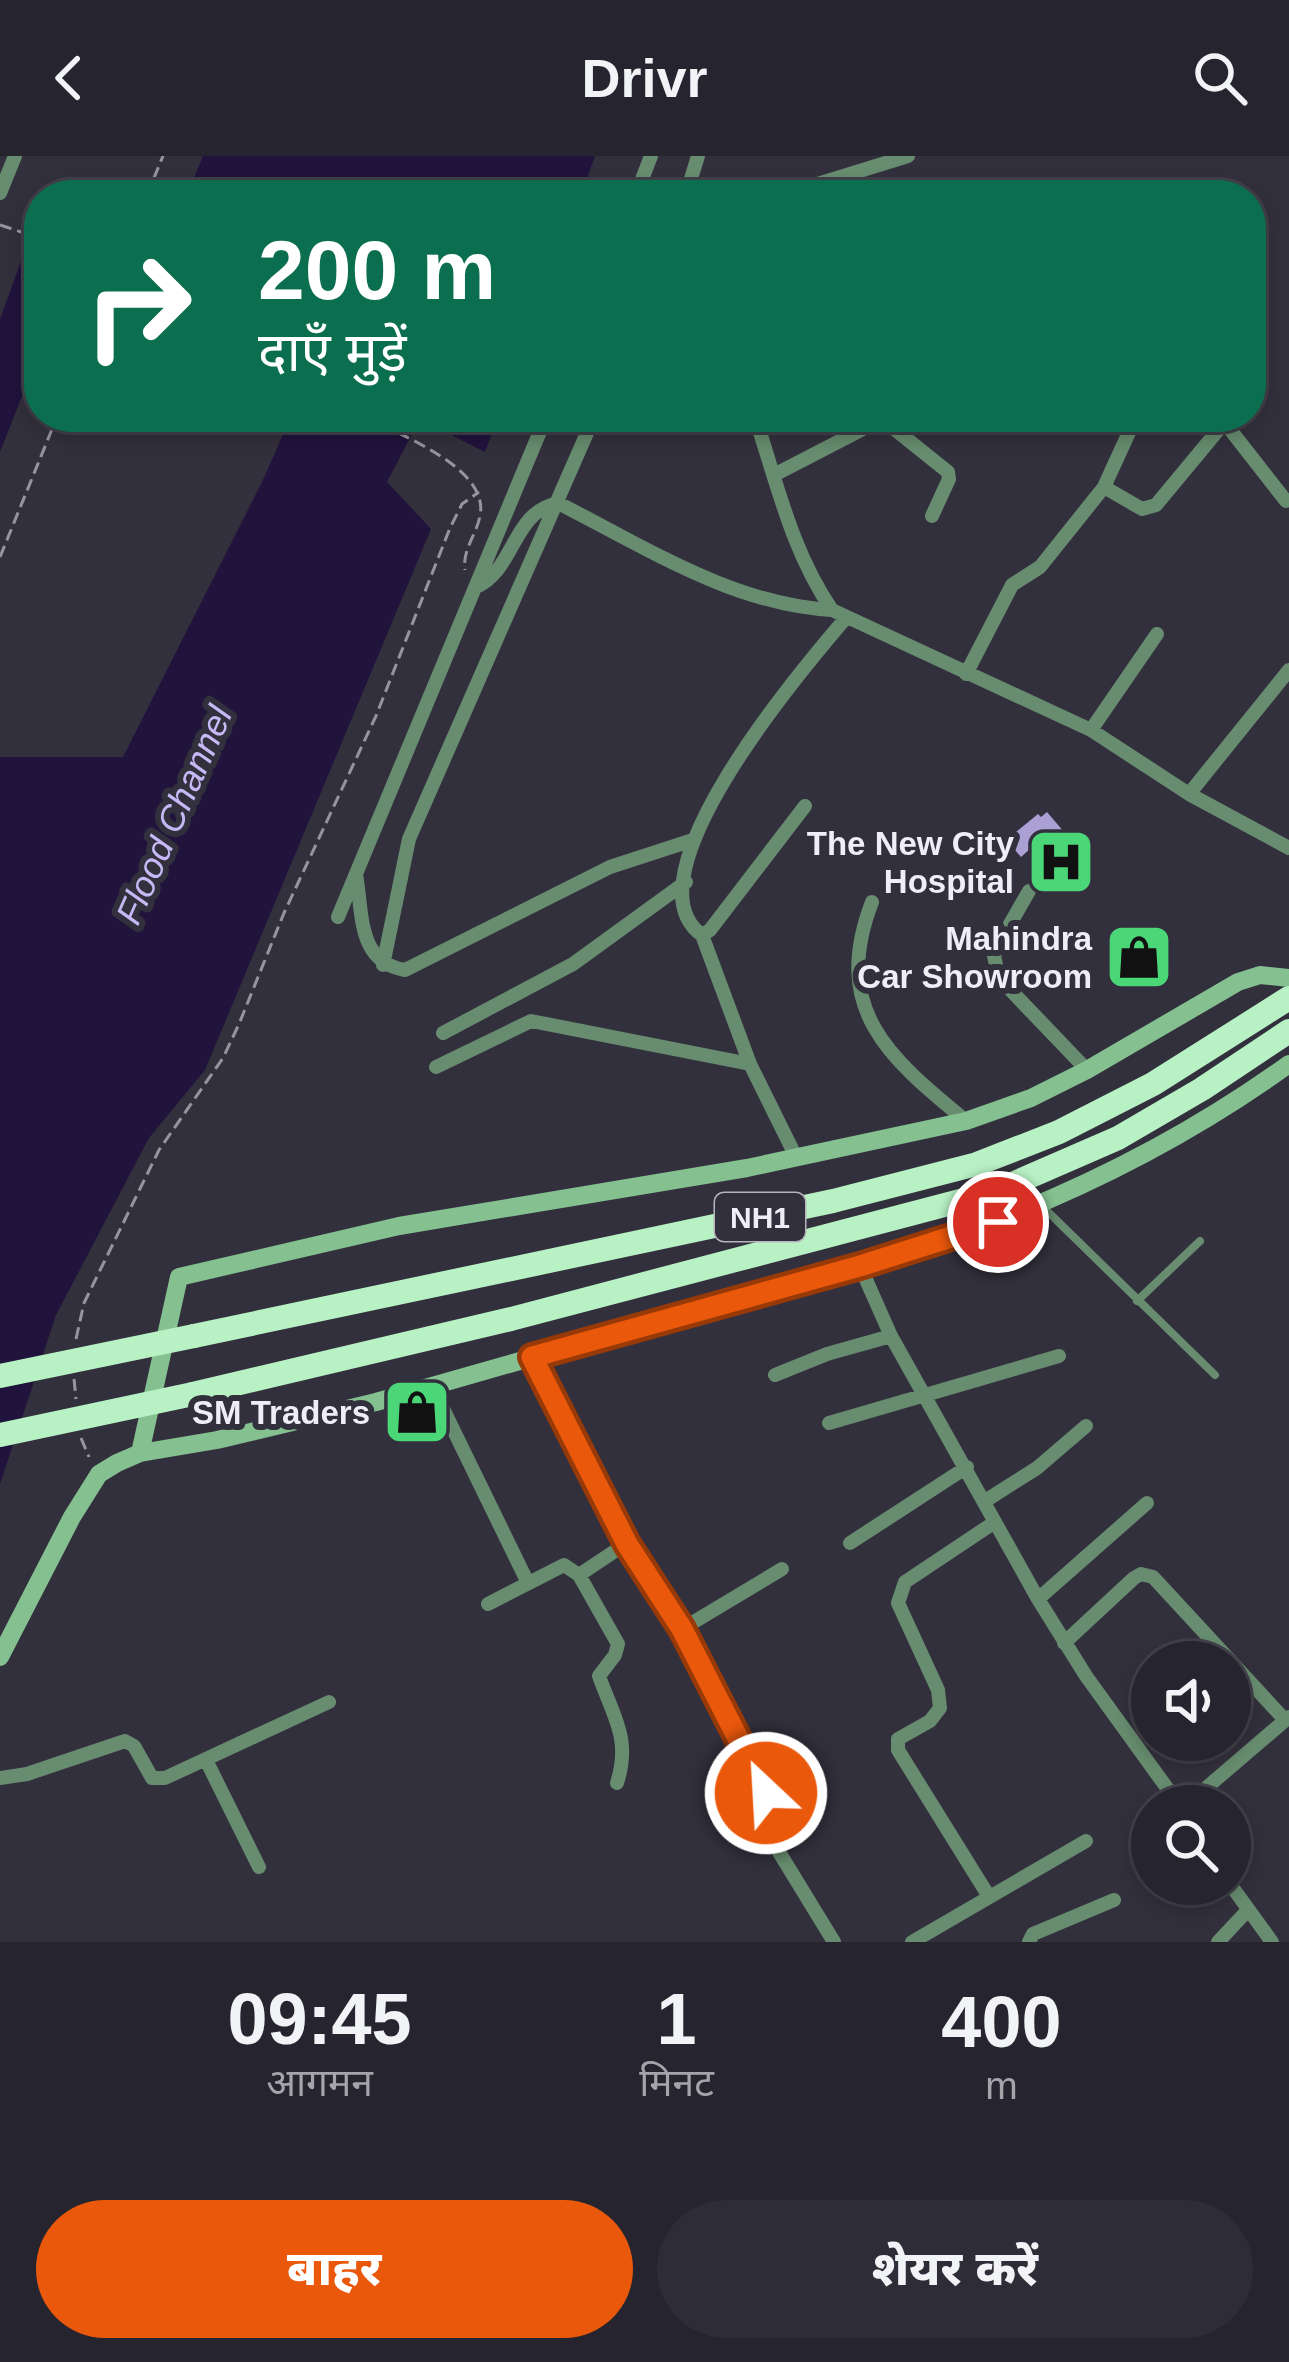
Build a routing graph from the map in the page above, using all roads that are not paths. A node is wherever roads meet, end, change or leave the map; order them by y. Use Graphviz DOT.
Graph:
graph roads {
  1 [pos="14,156"];
  2 [pos="908,156"];
  3 [pos="830,180"];
  4 [pos="0,193"];
  5 [pos="540,432"];
  6 [pos="588,432"];
  7 [pos="760,432"];
  8 [pos="857,432"];
  9 [pos="901,432"];
  10 [pos="1129,432"];
  11 [pos="1217,432"];
  12 [pos="1236,432"];
  13 [pos="774,475"];
  14 [pos="1103,487"];
  15 [pos="1286,501"];
  16 [pos="559,503"];
  17 [pos="932,516"];
  18 [pos="476,587"];
  19 [pos="839,614"];
  20 [pos="1156,634"];
  21 [pos="1289,670"];
  22 [pos="966,674"];
  23 [pos="1090,730"];
  24 [pos="1190,794"];
  25 [pos="805,806"];
  26 [pos="694,840"];
  27 [pos="1289,848"];
  28 [pos="356,874"];
  29 [pos="686,882"];
  30 [pos="1030,891"];
  31 [pos="872,902"];
  32 [pos="338,917"];
  33 [pos="702,935"];
  34 [pos="383,964"];
  35 [pos="1289,978"];
  36 [pos="1289,998"];
  37 [pos="1289,1031"];
  38 [pos="443,1033"];
  39 [pos="750,1064"];
  40 [pos="1289,1064"];
  41 [pos="436,1067"];
  42 [pos="1087,1070"];
  43 [pos="966,1120"];
  44 [pos="797,1159"];
  45 [pos="1041,1206"];
  46 [pos="1201,1241"];
  47 [pos="860,1266"];
  48 [pos="1137,1301"];
  49 [pos="891,1336"];
  50 [pos="1059,1356"];
  51 [pos="532,1357"];
  52 [pos="0,1376"];
  53 [pos="775,1376"];
  54 [pos="1215,1376"];
  55 [pos="432,1386"];
  56 [pos="923,1394"];
  57 [pos="829,1423"];
  58 [pos="1086,1426"];
  59 [pos="0,1435"];
  60 [pos="140,1454"];
  61 [pos="967,1467"];
  62 [pos="985,1501"];
  63 [pos="1147,1503"];
  64 [pos="995,1522"];
  65 [pos="850,1543"];
  66 [pos="627,1544"];
  67 [pos="782,1569"];
  68 [pos="578,1575"];
  69 [pos="528,1583"];
  70 [pos="1038,1599"];
  71 [pos="488,1604"];
  72 [pos="682,1629"];
  73 [pos="1064,1643"];
  74 [pos="0,1657"];
  75 [pos="329,1702"];
  76 [pos="1287,1718"];
  77 [pos="207,1762"];
  78 [pos="0,1778"];
  79 [pos="616,1783"];
  80 [pos="1168,1785"];
  81 [pos="1208,1785"];
  82 [pos="1086,1841"];
  83 [pos="259,1867"];
  84 [pos="988,1895"];
  85 [pos="1114,1900"];
  86 [pos="1244,1905"];
  87 [pos="1247,1910"];
  88 [pos="834,1942"];
  89 [pos="911,1942"];
  90 [pos="1029,1942"];
  91 [pos="1218,1942"];
  92 [pos="1272,1942"];
  1 -- 4 [label="street"];
  2 -- 3 [label="street"];
  5 -- 18 [label="street"];
  6 -- 16 [label="street"];
  7 -- 13 [label="street"];
  8 -- 13 [label="street"];
  9 -- 17 [label="street"];
  10 -- 14 [label="street"];
  11 -- 14 [label="street"];
  12 -- 15 [label="street"];
  13 -- 19 [label="street"];
  14 -- 22 [label="street"];
  16 -- 18 [label="street"];
  16 -- 19 [label="street"];
  16 -- 34 [label="street"];
  18 -- 28 [label="street"];
  19 -- 22 [label="street"];
  19 -- 26 [label="street"];
  20 -- 23 [label="street"];
  21 -- 24 [label="street"];
  22 -- 23 [label="street"];
  23 -- 24 [label="street"];
  24 -- 27 [label="street"];
  25 -- 33 [label="street"];
  26 -- 29 [label="street"];
  26 -- 34 [label="street"];
  28 -- 32 [label="street"];
  28 -- 34 [label="street"];
  29 -- 33 [label="street"];
  29 -- 38 [label="street"];
  30 -- 42 [label="street"];
  31 -- 43 [label="street"];
  33 -- 39 [label="street"];
  35 -- 42 [label="main road"];
  36 -- 52 [label="highway, NH1, bridge"];
  37 -- 59 [label="highway, NH1, bridge"];
  39 -- 41 [label="street"];
  39 -- 44 [label="street"];
  40 -- 45 [label="main road"];
  42 -- 43 [label="main road"];
  43 -- 44 [label="main road"];
  44 -- 60 [label="main road"];
  45 -- 47 [label="main road"];
  45 -- 48 [label="lane"];
  46 -- 48 [label="lane"];
  47 -- 49 [label="street"];
  47 -- 51 [label="main road"];
  48 -- 54 [label="lane"];
  49 -- 53 [label="street"];
  49 -- 56 [label="street"];
  50 -- 56 [label="street"];
  51 -- 55 [label="main road"];
  51 -- 66 [label="street"];
  55 -- 60 [label="main road"];
  55 -- 69 [label="street"];
  56 -- 57 [label="street"];
  56 -- 61 [label="street"];
  58 -- 62 [label="street"];
  60 -- 74 [label="main road"];
  61 -- 62 [label="street"];
  61 -- 65 [label="street"];
  62 -- 64 [label="street"];
  63 -- 70 [label="street"];
  64 -- 70 [label="street"];
  64 -- 84 [label="street"];
  66 -- 68 [label="street"];
  66 -- 72 [label="street"];
  67 -- 72 [label="street"];
  68 -- 69 [label="street"];
  68 -- 79 [label="street"];
  69 -- 71 [label="street"];
  70 -- 73 [label="street"];
  72 -- 88 [label="street"];
  73 -- 76 [label="street"];
  73 -- 80 [label="street"];
  75 -- 77 [label="street"];
  76 -- 81 [label="street"];
  77 -- 78 [label="street"];
  77 -- 83 [label="street"];
  82 -- 84 [label="street"];
  84 -- 89 [label="street"];
  85 -- 90 [label="street"];
  86 -- 87 [label="street"];
  87 -- 91 [label="street"];
  87 -- 92 [label="street"];
}
